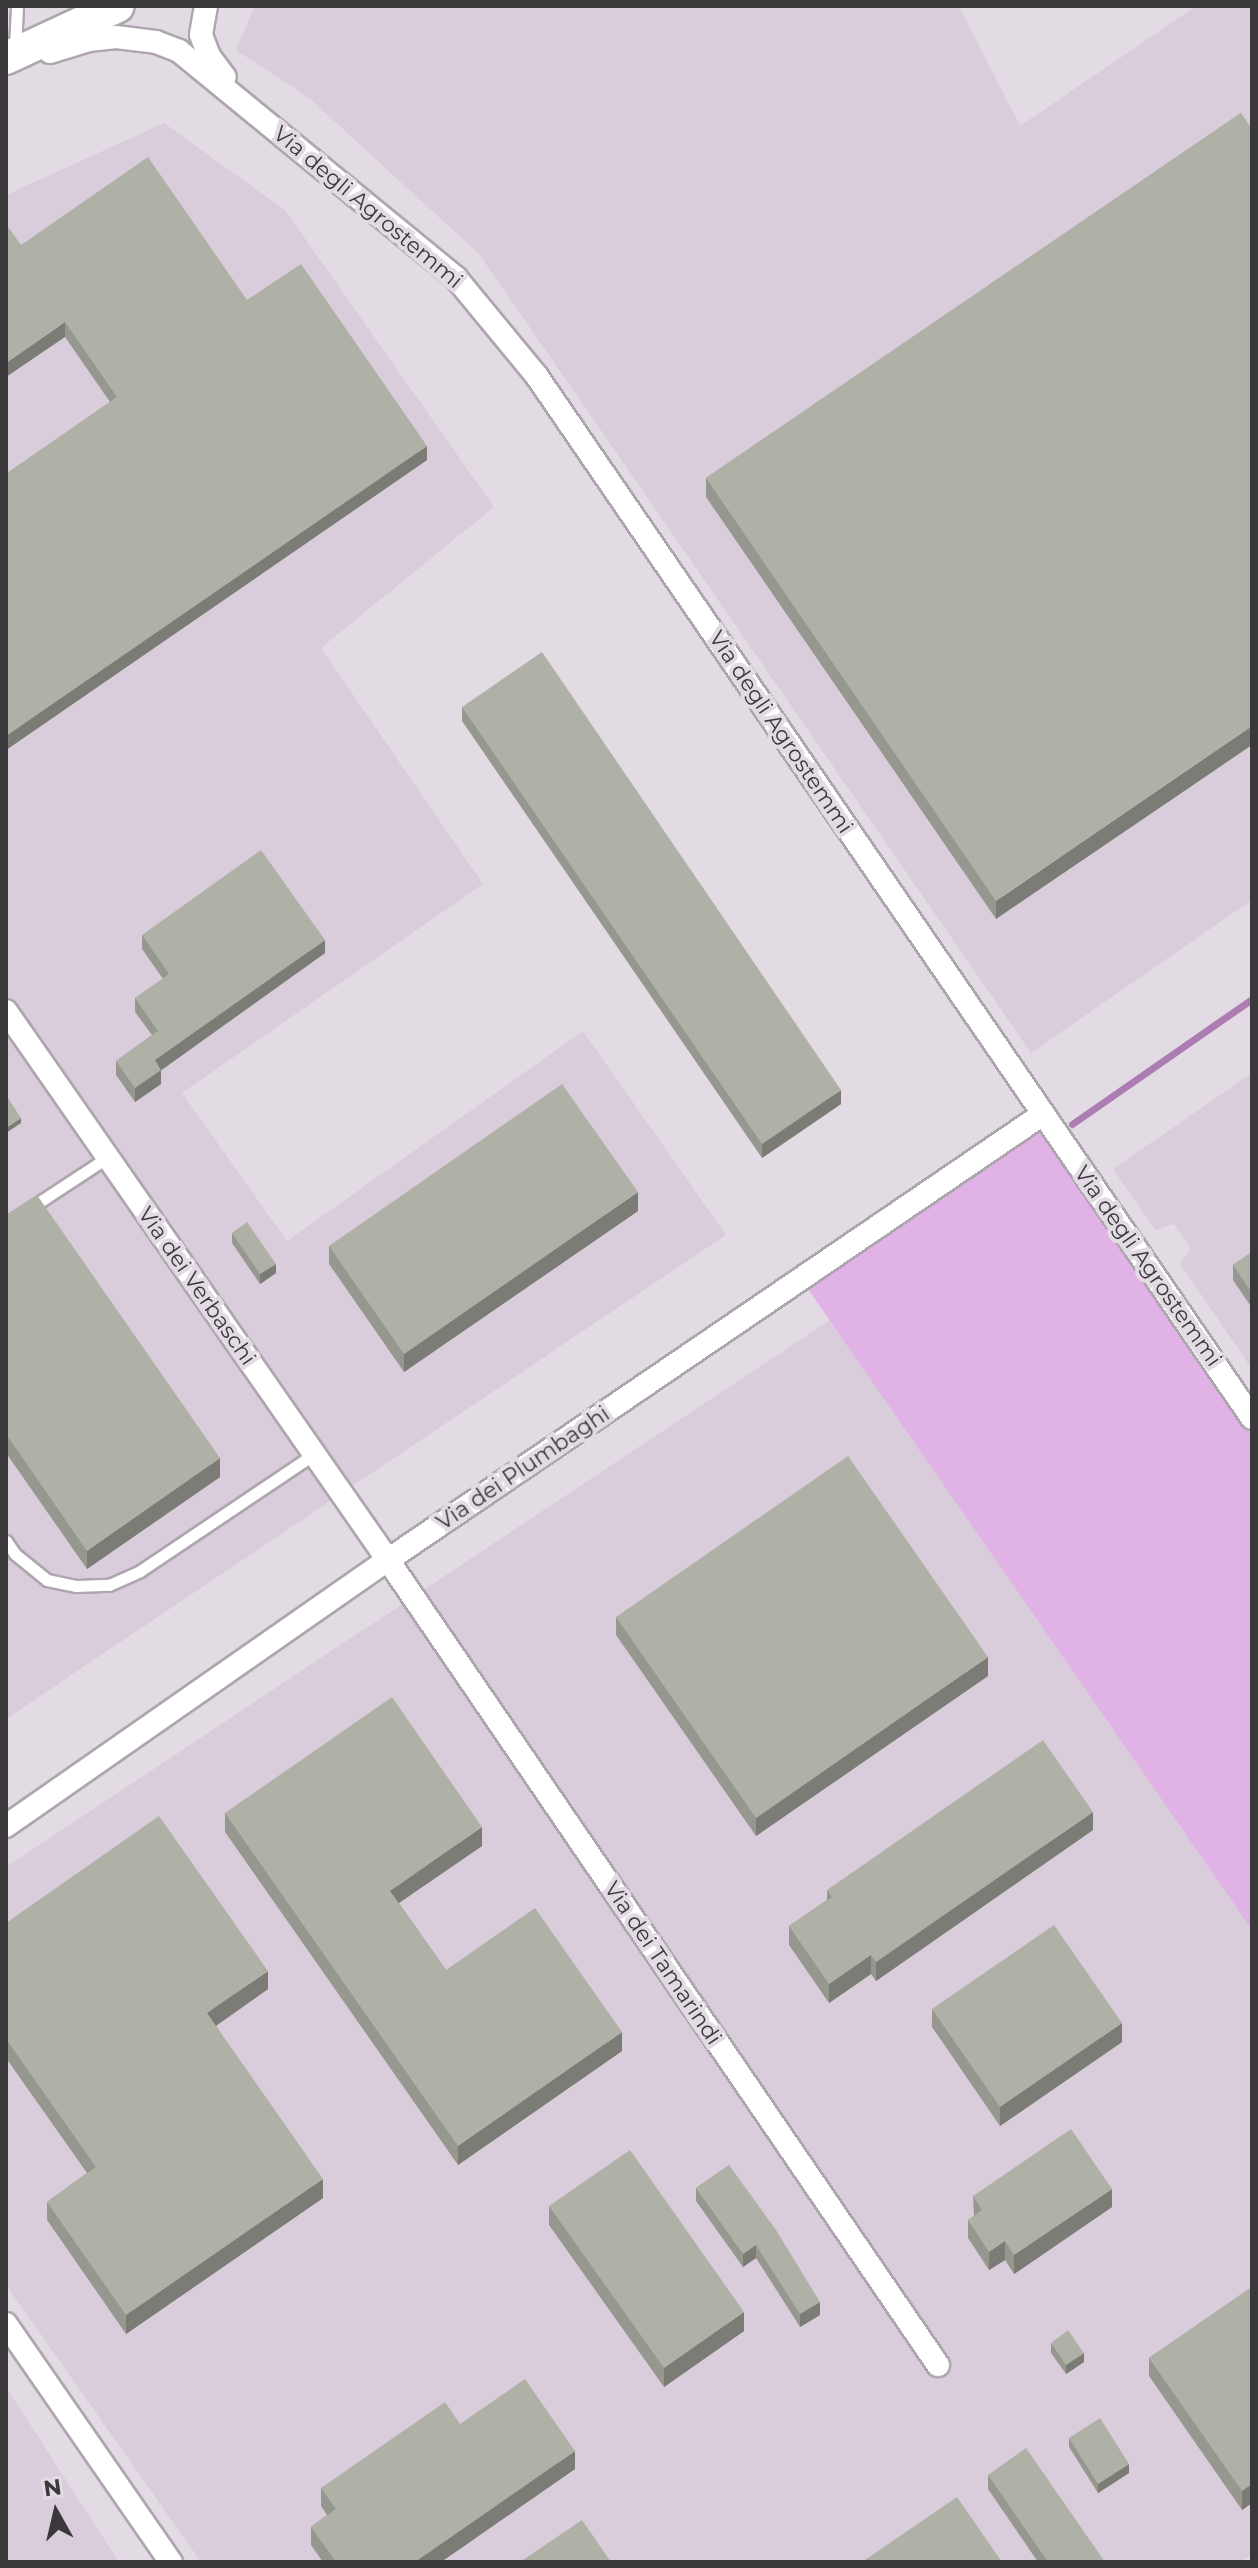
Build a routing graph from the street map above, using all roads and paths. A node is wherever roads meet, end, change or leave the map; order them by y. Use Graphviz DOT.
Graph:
graph roads {
  1 [pos="17,6"];
  2 [pos="118,6"];
  3 [pos="206,6"];
  4 [pos="9,60"];
  5 [pos="246,103"];
  6 [pos="6,1011"];
  7 [pos="1043,1114"];
  8 [pos="108,1157"];
  9 [pos="6,1224"];
  10 [pos="1252,1418"];
  11 [pos="314,1454"];
  12 [pos="6,1541"];
  13 [pos="388,1560"];
  14 [pos="6,1826"];
  15 [pos="6,2324"];
  16 [pos="938,2365"];
  17 [pos="171,2562"];
  1 -- 4 [label="lane"];
  2 -- 4 [label="main road"];
  3 -- 5 [label="street, Via degli Agrostemmi"];
  4 -- 5 [label="street, Via degli Agrostemmi"];
  5 -- 7 [label="street, Via degli Agrostemmi"];
  6 -- 8 [label="street, Via dei Verbaschi"];
  7 -- 10 [label="street, Via degli Agrostemmi"];
  7 -- 13 [label="street, Via dei Plumbaghi"];
  8 -- 9 [label="lane"];
  8 -- 11 [label="street, Via dei Verbaschi"];
  11 -- 12 [label="lane"];
  11 -- 13 [label="street, Via dei Verbaschi"];
  13 -- 14 [label="street, Via dei Plumbaghi"];
  13 -- 16 [label="street, Via dei Tamarindi"];
  15 -- 17 [label="street"];
}
